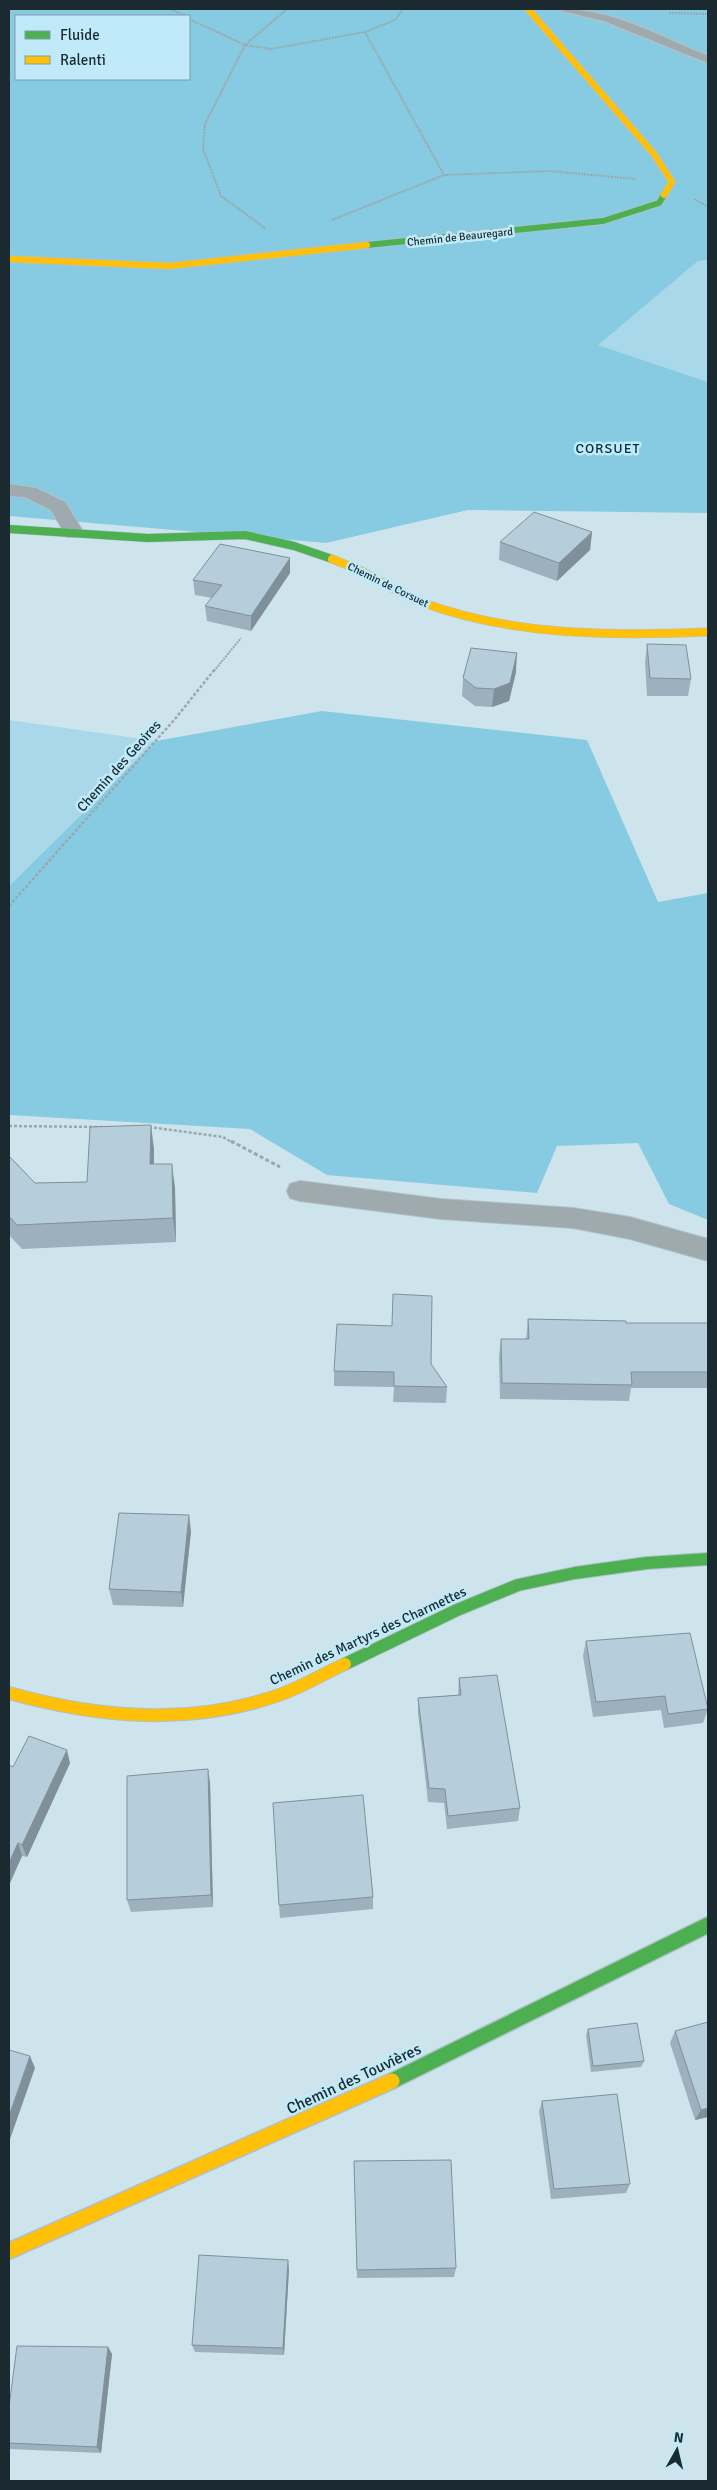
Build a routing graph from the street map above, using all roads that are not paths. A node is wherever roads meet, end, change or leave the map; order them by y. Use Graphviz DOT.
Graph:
graph roads {
  1 [pos="528,9"];
  2 [pos="566,9"];
  3 [pos="708,60"];
  4 [pos="9,259"];
  5 [pos="9,490"];
  6 [pos="9,529"];
  7 [pos="74,533"];
  8 [pos="708,632"];
  9 [pos="300,1191"];
  10 [pos="708,1250"];
  11 [pos="708,1559"];
  12 [pos="9,1693"];
  13 [pos="708,1925"];
  14 [pos="9,2251"];
  1 -- 4 [label="street, Chemin de Beauregard"];
  2 -- 3 [label="lane"];
  5 -- 7 [label="street"];
  6 -- 7 [label="street, Chemin de Corsuet"];
  7 -- 8 [label="street, Chemin de Corsuet"];
  9 -- 10 [label="street"];
  11 -- 12 [label="street, Chemin des Martyrs des Charmettes"];
  13 -- 14 [label="street, Chemin des Touvières"];
}
